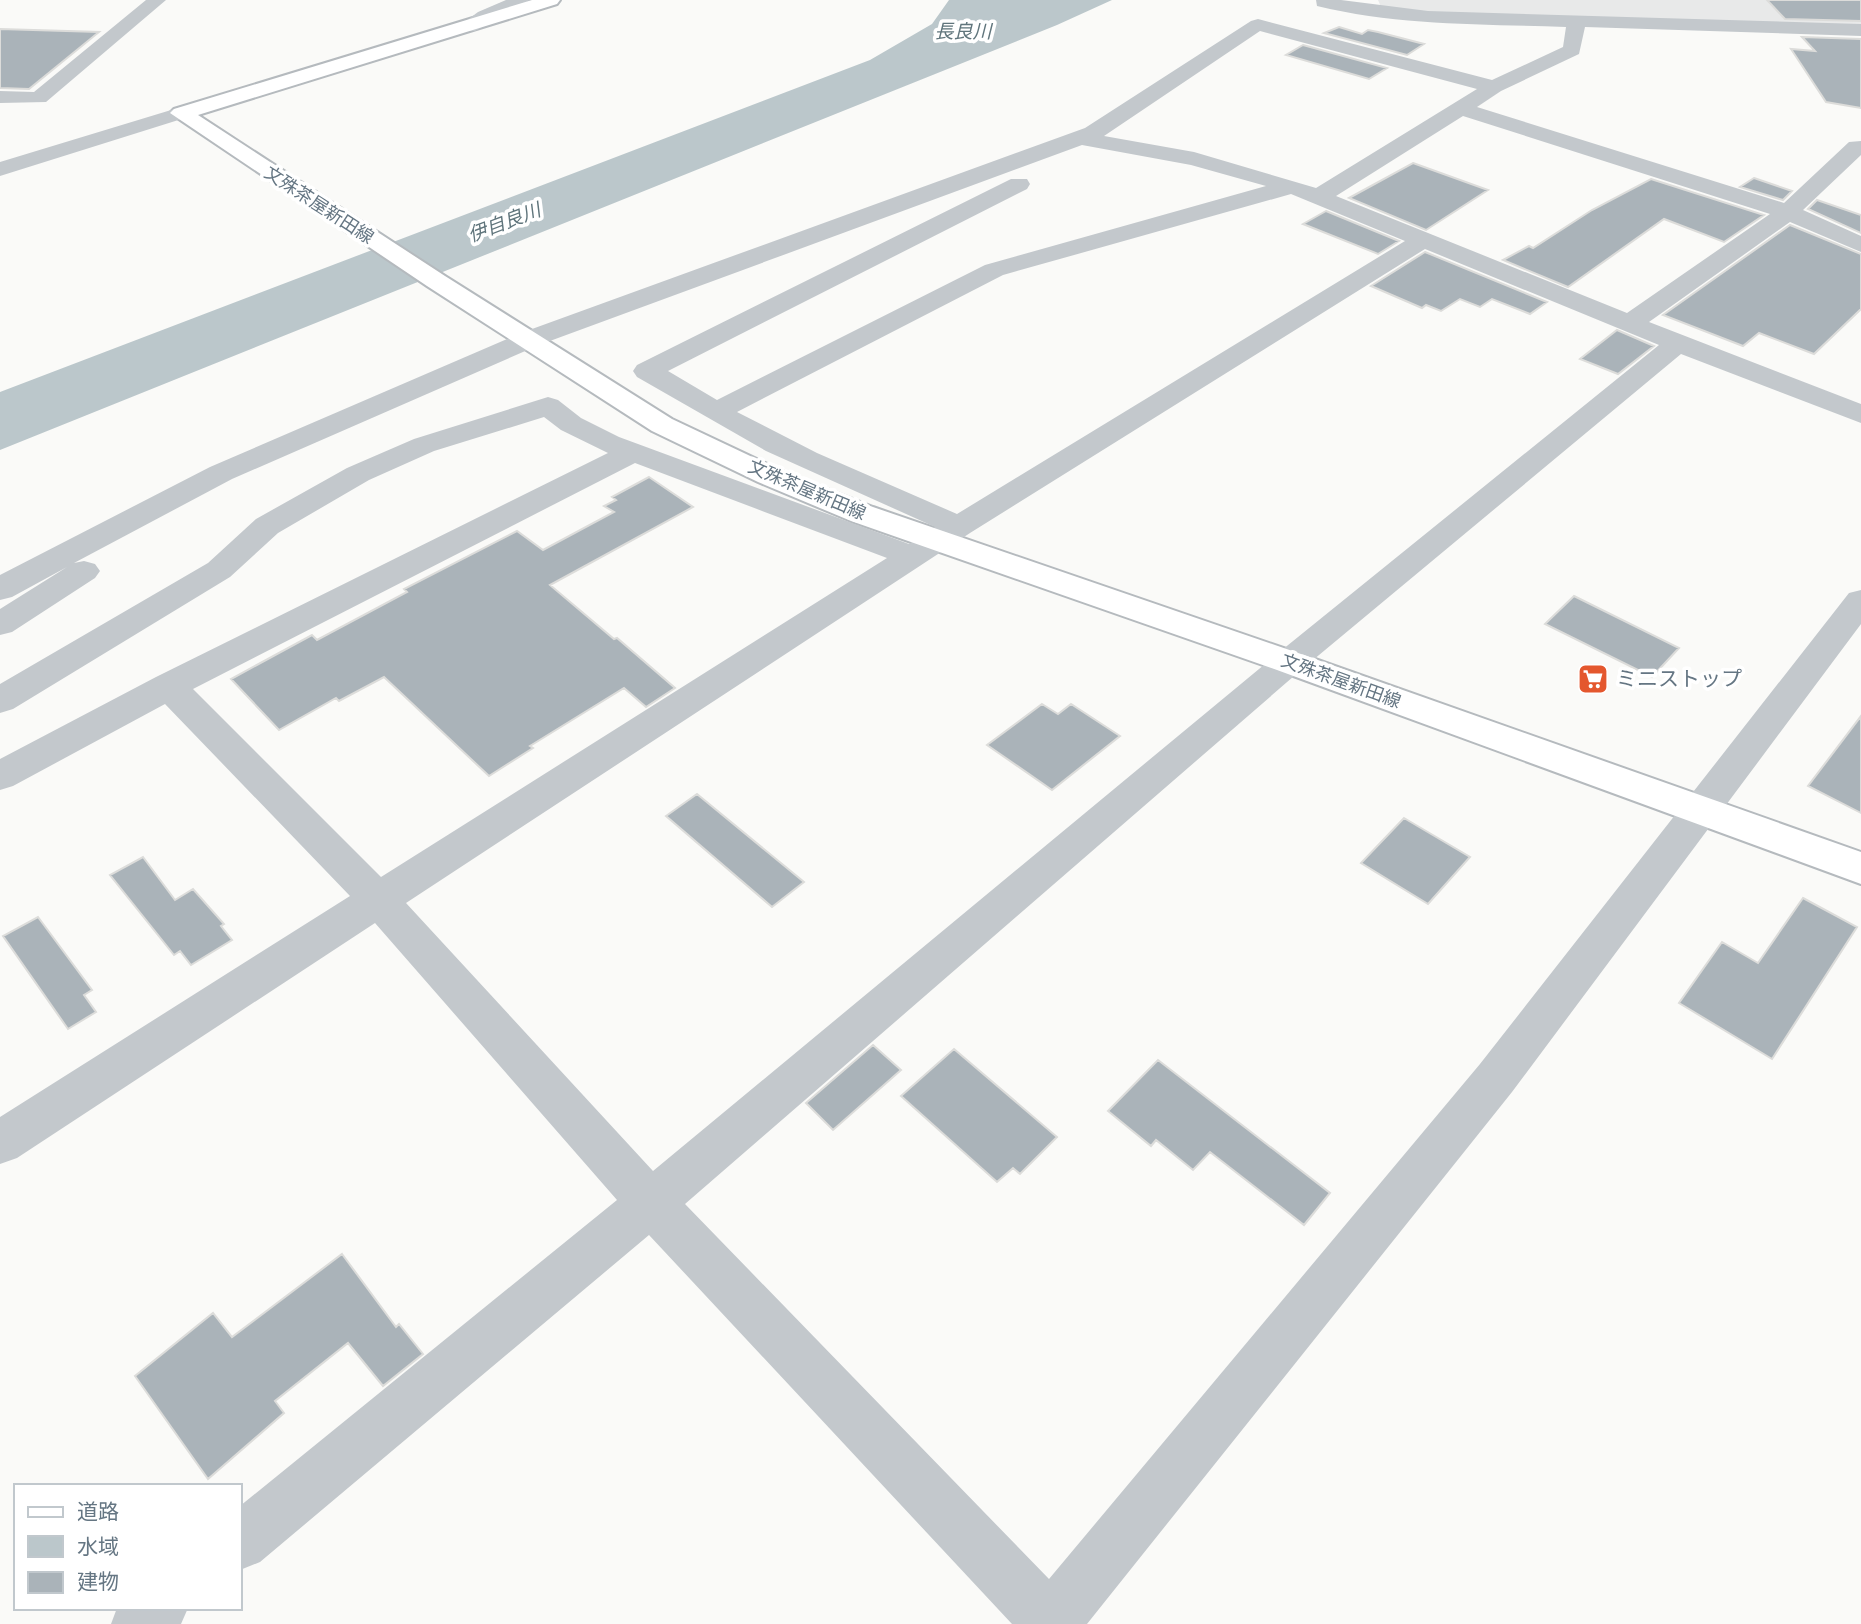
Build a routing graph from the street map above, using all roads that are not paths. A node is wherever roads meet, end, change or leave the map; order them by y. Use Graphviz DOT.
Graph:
graph roads {
  1 [pos="157,0"];
  2 [pos="521,0"];
  3 [pos="551,0"];
  4 [pos="1328,1"];
  5 [pos="1576,23"];
  6 [pos="1258,26"];
  7 [pos="468,27"];
  8 [pos="1861,30"];
  9 [pos="1494,87"];
  10 [pos="0,97"];
  11 [pos="40,98"];
  12 [pos="1460,108"];
  13 [pos="181,113"];
  14 [pos="0,117"];
  15 [pos="1081,138"];
  16 [pos="1108,142"];
  17 [pos="1860,146"];
  18 [pos="0,170"];
  19 [pos="1292,186"];
  20 [pos="1319,195"];
  21 [pos="1788,212"];
  22 [pos="1423,240"];
  23 [pos="1861,245"];
  24 [pos="1630,323"];
  25 [pos="518,332"];
  26 [pos="1678,344"];
  27 [pos="717,412"];
  28 [pos="1861,414"];
  29 [pos="633,452"];
  30 [pos="221,473"];
  31 [pos="936,541"];
  32 [pos="0,589"];
  33 [pos="1861,601"];
  34 [pos="0,624"];
  35 [pos="1289,662"];
  36 [pos="169,686"];
  37 [pos="0,700"];
  38 [pos="0,775"];
  39 [pos="1699,810"];
  40 [pos="1861,868"];
  41 [pos="379,900"];
  42 [pos="0,1143"];
  43 [pos="651,1203"];
  44 [pos="242,1540"];
  45 [pos="157,1610"];
  46 [pos="140,1624"];
  47 [pos="1051,1624"];
  1 -- 11 [label="street"];
  2 -- 7 [label="street"];
  3 -- 7 [label="main road"];
  4 -- 5 [label="street"];
  4 -- 6 [label="street"];
  5 -- 8 [label="street"];
  5 -- 9 [label="street"];
  6 -- 9 [label="street"];
  6 -- 15 [label="street"];
  7 -- 13 [label="main road"];
  9 -- 12 [label="street"];
  10 -- 11 [label="street"];
  11 -- 14 [label="street"];
  12 -- 20 [label="street"];
  12 -- 21 [label="street"];
  13 -- 18 [label="street"];
  13 -- 25 [label="main road, 文殊茶屋新田線"];
  15 -- 16 [label="street"];
  15 -- 25 [label="street"];
  16 -- 19 [label="street"];
  16 -- 27 [label="street"];
  17 -- 21 [label="street"];
  19 -- 20 [label="street"];
  19 -- 27 [label="street"];
  20 -- 22 [label="street"];
  21 -- 23 [label="street"];
  21 -- 24 [label="street"];
  22 -- 24 [label="street"];
  22 -- 31 [label="street"];
  24 -- 26 [label="street"];
  25 -- 30 [label="street"];
  25 -- 31 [label="main road, 文殊茶屋新田線"];
  26 -- 28 [label="street"];
  26 -- 35 [label="street"];
  27 -- 31 [label="street"];
  29 -- 31 [label="street"];
  29 -- 36 [label="street"];
  29 -- 37 [label="street"];
  30 -- 32 [label="street"];
  30 -- 34 [label="street"];
  31 -- 35 [label="main road, 文殊茶屋新田線"];
  31 -- 41 [label="street"];
  33 -- 39 [label="street"];
  35 -- 39 [label="main road, 文殊茶屋新田線"];
  35 -- 43 [label="street"];
  36 -- 38 [label="street"];
  36 -- 41 [label="street"];
  39 -- 40 [label="main road, 文殊茶屋新田線"];
  39 -- 47 [label="street"];
  41 -- 42 [label="street"];
  41 -- 43 [label="street"];
  43 -- 44 [label="street"];
  43 -- 47 [label="street"];
  45 -- 46 [label="street"];
}
